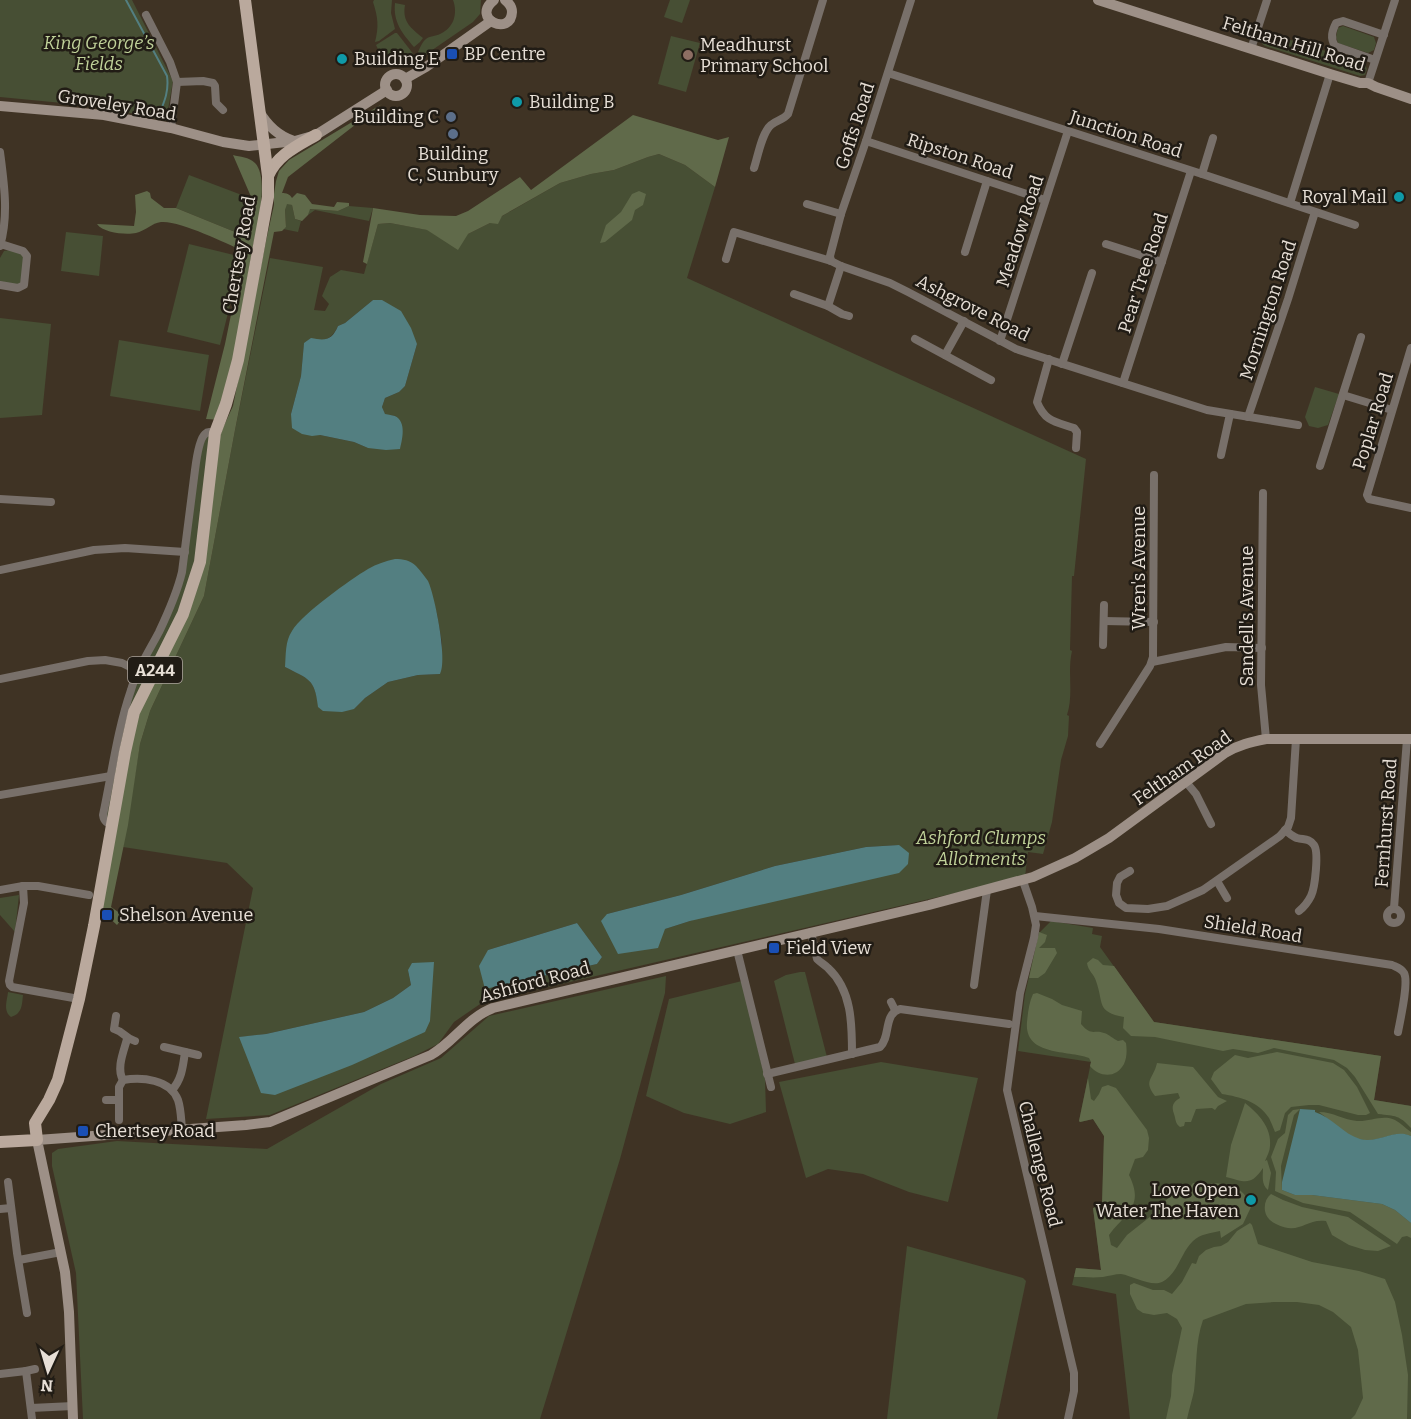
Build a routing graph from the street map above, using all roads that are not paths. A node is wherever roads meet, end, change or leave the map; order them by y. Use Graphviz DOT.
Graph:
graph roads {
  1 [pos="245,0"];
  2 [pos="494,0"];
  3 [pos="823,0"];
  4 [pos="911,0"];
  5 [pos="1098,0"];
  6 [pos="1267,0"];
  7 [pos="1395,0"];
  8 [pos="510,1"];
  9 [pos="146,15"];
  10 [pos="490,21"];
  11 [pos="1384,34"];
  12 [pos="1251,49"];
  13 [pos="1375,60"];
  14 [pos="888,73"];
  15 [pos="1330,74"];
  16 [pos="177,81"];
  17 [pos="1368,83"];
  18 [pos="1411,99"];
  19 [pos="0,106"];
  20 [pos="223,110"];
  21 [pos="259,111"];
  22 [pos="171,128"];
  23 [pos="1068,131"];
  24 [pos="316,135"];
  25 [pos="1213,138"];
  26 [pos="295,141"];
  27 [pos="866,141"];
  28 [pos="263,145"];
  29 [pos="0,152"];
  30 [pos="754,168"];
  31 [pos="1191,171"];
  32 [pos="1202,174"];
  33 [pos="268,176"];
  34 [pos="987,181"];
  35 [pos="1045,200"];
  36 [pos="1290,203"];
  37 [pos="807,204"];
  38 [pos="1315,212"];
  39 [pos="842,214"];
  40 [pos="1355,225"];
  41 [pos="1106,244"];
  42 [pos="1,245"];
  43 [pos="965,252"];
  44 [pos="726,259"];
  45 [pos="831,261"];
  46 [pos="1162,262"];
  47 [pos="841,266"];
  48 [pos="1092,273"];
  49 [pos="0,285"];
  50 [pos="794,294"];
  51 [pos="828,306"];
  52 [pos="849,316"];
  53 [pos="964,321"];
  54 [pos="1361,337"];
  55 [pos="915,339"];
  56 [pos="1000,341"];
  57 [pos="1411,348"];
  58 [pos="1357,350"];
  59 [pos="1366,353"];
  60 [pos="945,355"];
  61 [pos="1049,359"];
  62 [pos="1062,363"];
  63 [pos="991,380"];
  64 [pos="1123,383"];
  65 [pos="1343,395"];
  66 [pos="1392,410"];
  67 [pos="1230,414"];
  68 [pos="1248,417"];
  69 [pos="1298,425"];
  70 [pos="215,433"];
  71 [pos="1076,448"];
  72 [pos="1221,455"];
  73 [pos="1320,466"];
  74 [pos="1154,475"];
  75 [pos="1263,493"];
  76 [pos="0,499"];
  77 [pos="51,502"];
  78 [pos="1411,508"];
  79 [pos="185,552"];
  80 [pos="0,570"];
  81 [pos="1104,605"];
  82 [pos="1104,621"];
  83 [pos="1154,622"];
  84 [pos="1103,645"];
  85 [pos="1262,648"];
  86 [pos="1152,662"];
  87 [pos="138,671"];
  88 [pos="0,680"];
  89 [pos="1266,739"];
  90 [pos="1296,739"];
  91 [pos="1409,739"];
  92 [pos="1100,744"];
  93 [pos="111,776"];
  94 [pos="1186,782"];
  95 [pos="0,795"];
  96 [pos="113,824"];
  97 [pos="1211,824"];
  98 [pos="1285,830"];
  99 [pos="1130,871"];
  100 [pos="1023,881"];
  101 [pos="1217,881"];
  102 [pos="23,886"];
  103 [pos="0,890"];
  104 [pos="987,890"];
  105 [pos="88,896"];
  106 [pos="1227,898"];
  107 [pos="1394,908"];
  108 [pos="1305,909"];
  109 [pos="1035,916"];
  110 [pos="811,932"];
  111 [pos="737,950"];
  112 [pos="974,985"];
  113 [pos="79,999"];
  114 [pos="891,1002"];
  115 [pos="895,1010"];
  116 [pos="116,1016"];
  117 [pos="1009,1024"];
  118 [pos="1398,1032"];
  119 [pos="164,1047"];
  120 [pos="185,1052"];
  121 [pos="198,1054"];
  122 [pos="852,1054"];
  123 [pos="767,1074"];
  124 [pos="123,1080"];
  125 [pos="771,1087"];
  126 [pos="172,1090"];
  127 [pos="106,1100"];
  128 [pos="119,1100"];
  129 [pos="119,1120"];
  130 [pos="182,1129"];
  131 [pos="36,1140"];
  132 [pos="0,1142"];
  133 [pos="8,1182"];
  134 [pos="11,1208"];
  135 [pos="0,1209"];
  136 [pos="61,1252"];
  137 [pos="19,1260"];
  138 [pos="27,1313"];
  139 [pos="35,1369"];
  140 [pos="26,1371"];
  141 [pos="0,1374"];
  142 [pos="73,1407"];
  143 [pos="31,1408"];
  144 [pos="32,1419"];
  145 [pos="74,1419"];
  146 [pos="1068,1419"];
  1 -- 21 [label="main road, A244"];
  2 -- 10 [label="main road"];
  3 -- 30 [label="street"];
  4 -- 14 [label="street, Goffs Road"];
  5 -- 12 [label="main road, Feltham Hill Road"];
  6 -- 12 [label="street"];
  7 -- 11 [label="street"];
  8 -- 10 [label="main road"];
  9 -- 16 [label="street"];
  10 -- 24 [label="main road"];
  11 -- 13 [label="street"];
  11 -- 13 [label="street"];
  12 -- 15 [label="main road, Feltham Hill Road"];
  13 -- 17 [label="street"];
  14 -- 23 [label="street, Junction Road"];
  14 -- 27 [label="street, Goffs Road"];
  15 -- 17 [label="main road, Feltham Hill Road"];
  15 -- 36 [label="street"];
  16 -- 20 [label="street"];
  16 -- 22 [label="street"];
  17 -- 18 [label="main road, Feltham Hill Road"];
  19 -- 22 [label="main road, Groveley Road"];
  21 -- 26 [label="main road"];
  21 -- 28 [label="main road, A244"];
  22 -- 28 [label="main road, Groveley Road"];
  23 -- 31 [label="street, Junction Road"];
  23 -- 35 [label="street, Meadow Road"];
  24 -- 26 [label="main road"];
  24 -- 33 [label="main road"];
  25 -- 32 [label="street"];
  26 -- 28 [label="main road"];
  27 -- 34 [label="street, Ripston Road"];
  27 -- 39 [label="street, Goffs Road"];
  28 -- 33 [label="main road, Chertsey Road / A244"];
  29 -- 42 [label="street"];
  31 -- 32 [label="street, Junction Road"];
  31 -- 46 [label="street, Pear Tree Road"];
  32 -- 36 [label="street, Junction Road"];
  33 -- 70 [label="main road, Chertsey Road / A244"];
  34 -- 35 [label="street, Ripston Road"];
  34 -- 43 [label="street"];
  35 -- 56 [label="street, Meadow Road"];
  36 -- 38 [label="street, Junction Road"];
  37 -- 39 [label="street"];
  38 -- 40 [label="street, Junction Road"];
  38 -- 68 [label="street, Mornington Road"];
  39 -- 45 [label="street, Goffs Road"];
  41 -- 46 [label="street"];
  42 -- 49 [label="street"];
  44 -- 45 [label="street, Ashgrove Road"];
  45 -- 47 [label="street, Ashgrove Road"];
  46 -- 64 [label="street, Pear Tree Road"];
  47 -- 51 [label="street"];
  47 -- 53 [label="street, Ashgrove Road"];
  48 -- 62 [label="street"];
  50 -- 51 [label="street"];
  51 -- 52 [label="street"];
  53 -- 56 [label="street, Ashgrove Road"];
  53 -- 60 [label="street"];
  54 -- 58 [label="street"];
  55 -- 60 [label="street"];
  56 -- 61 [label="street, Ashgrove Road"];
  57 -- 66 [label="street, Poplar Road"];
  58 -- 59 [label="street"];
  58 -- 65 [label="street"];
  60 -- 63 [label="street"];
  61 -- 62 [label="street, Ashgrove Road"];
  61 -- 71 [label="street"];
  62 -- 64 [label="street, Ashgrove Road"];
  64 -- 67 [label="street, Ashgrove Road"];
  65 -- 66 [label="street"];
  65 -- 73 [label="street"];
  66 -- 78 [label="street, Poplar Road"];
  67 -- 68 [label="street, Ashgrove Road"];
  67 -- 72 [label="street"];
  68 -- 69 [label="street, Ashgrove Road"];
  70 -- 79 [label="street, Chertsey Road"];
  70 -- 96 [label="main road, Chertsey Road / A244"];
  74 -- 83 [label="street, Wren's Avenue"];
  75 -- 85 [label="street, Sandell's Avenue"];
  76 -- 77 [label="street"];
  79 -- 80 [label="street"];
  79 -- 87 [label="street, Chertsey Road"];
  81 -- 82 [label="street"];
  82 -- 83 [label="street"];
  82 -- 84 [label="street"];
  83 -- 86 [label="street, Wren's Avenue"];
  85 -- 86 [label="street"];
  85 -- 89 [label="street, Sandell's Avenue"];
  86 -- 92 [label="street, Wren's Avenue"];
  87 -- 88 [label="street"];
  87 -- 93 [label="street, Chertsey Road"];
  89 -- 90 [label="main road, Feltham Road"];
  89 -- 94 [label="main road, Feltham Road"];
  90 -- 91 [label="main road, Feltham Road"];
  90 -- 98 [label="street"];
  91 -- 107 [label="street, Fernhurst Road"];
  93 -- 95 [label="street"];
  93 -- 96 [label="street, Chertsey Road"];
  94 -- 97 [label="street"];
  94 -- 100 [label="main road, Feltham Road"];
  96 -- 113 [label="main road, Chertsey Road / A244"];
  98 -- 101 [label="street"];
  98 -- 108 [label="street"];
  99 -- 101 [label="street"];
  100 -- 104 [label="main road, Ashford Road"];
  100 -- 109 [label="street, Challenge Road"];
  101 -- 106 [label="street"];
  102 -- 103 [label="street"];
  102 -- 105 [label="street"];
  102 -- 113 [label="street"];
  104 -- 110 [label="main road, Ashford Road"];
  104 -- 112 [label="street"];
  109 -- 118 [label="street, Shield Road"];
  109 -- 146 [label="street, Challenge Road"];
  110 -- 111 [label="main road, Ashford Road"];
  110 -- 122 [label="street"];
  111 -- 123 [label="street"];
  111 -- 130 [label="main road, Ashford Road"];
  113 -- 131 [label="main road, Chertsey Road / A244"];
  114 -- 115 [label="street"];
  115 -- 117 [label="street"];
  115 -- 122 [label="street"];
  116 -- 124 [label="street"];
  119 -- 120 [label="street"];
  120 -- 121 [label="street"];
  120 -- 126 [label="street"];
  122 -- 123 [label="street"];
  123 -- 125 [label="street"];
  124 -- 126 [label="street"];
  124 -- 128 [label="street"];
  126 -- 130 [label="street"];
  127 -- 128 [label="street"];
  128 -- 129 [label="street"];
  130 -- 131 [label="main road, Ashford Road"];
  131 -- 132 [label="main road, Ashford Road"];
  131 -- 136 [label="main road, Chertsey Road"];
  133 -- 134 [label="street"];
  134 -- 135 [label="street"];
  134 -- 137 [label="street"];
  136 -- 137 [label="street"];
  136 -- 142 [label="main road, Chertsey Road"];
  137 -- 138 [label="street"];
  139 -- 140 [label="street"];
  140 -- 141 [label="street"];
  140 -- 143 [label="street"];
  142 -- 143 [label="street"];
  142 -- 145 [label="main road, Chertsey Road"];
  143 -- 144 [label="street"];
}
